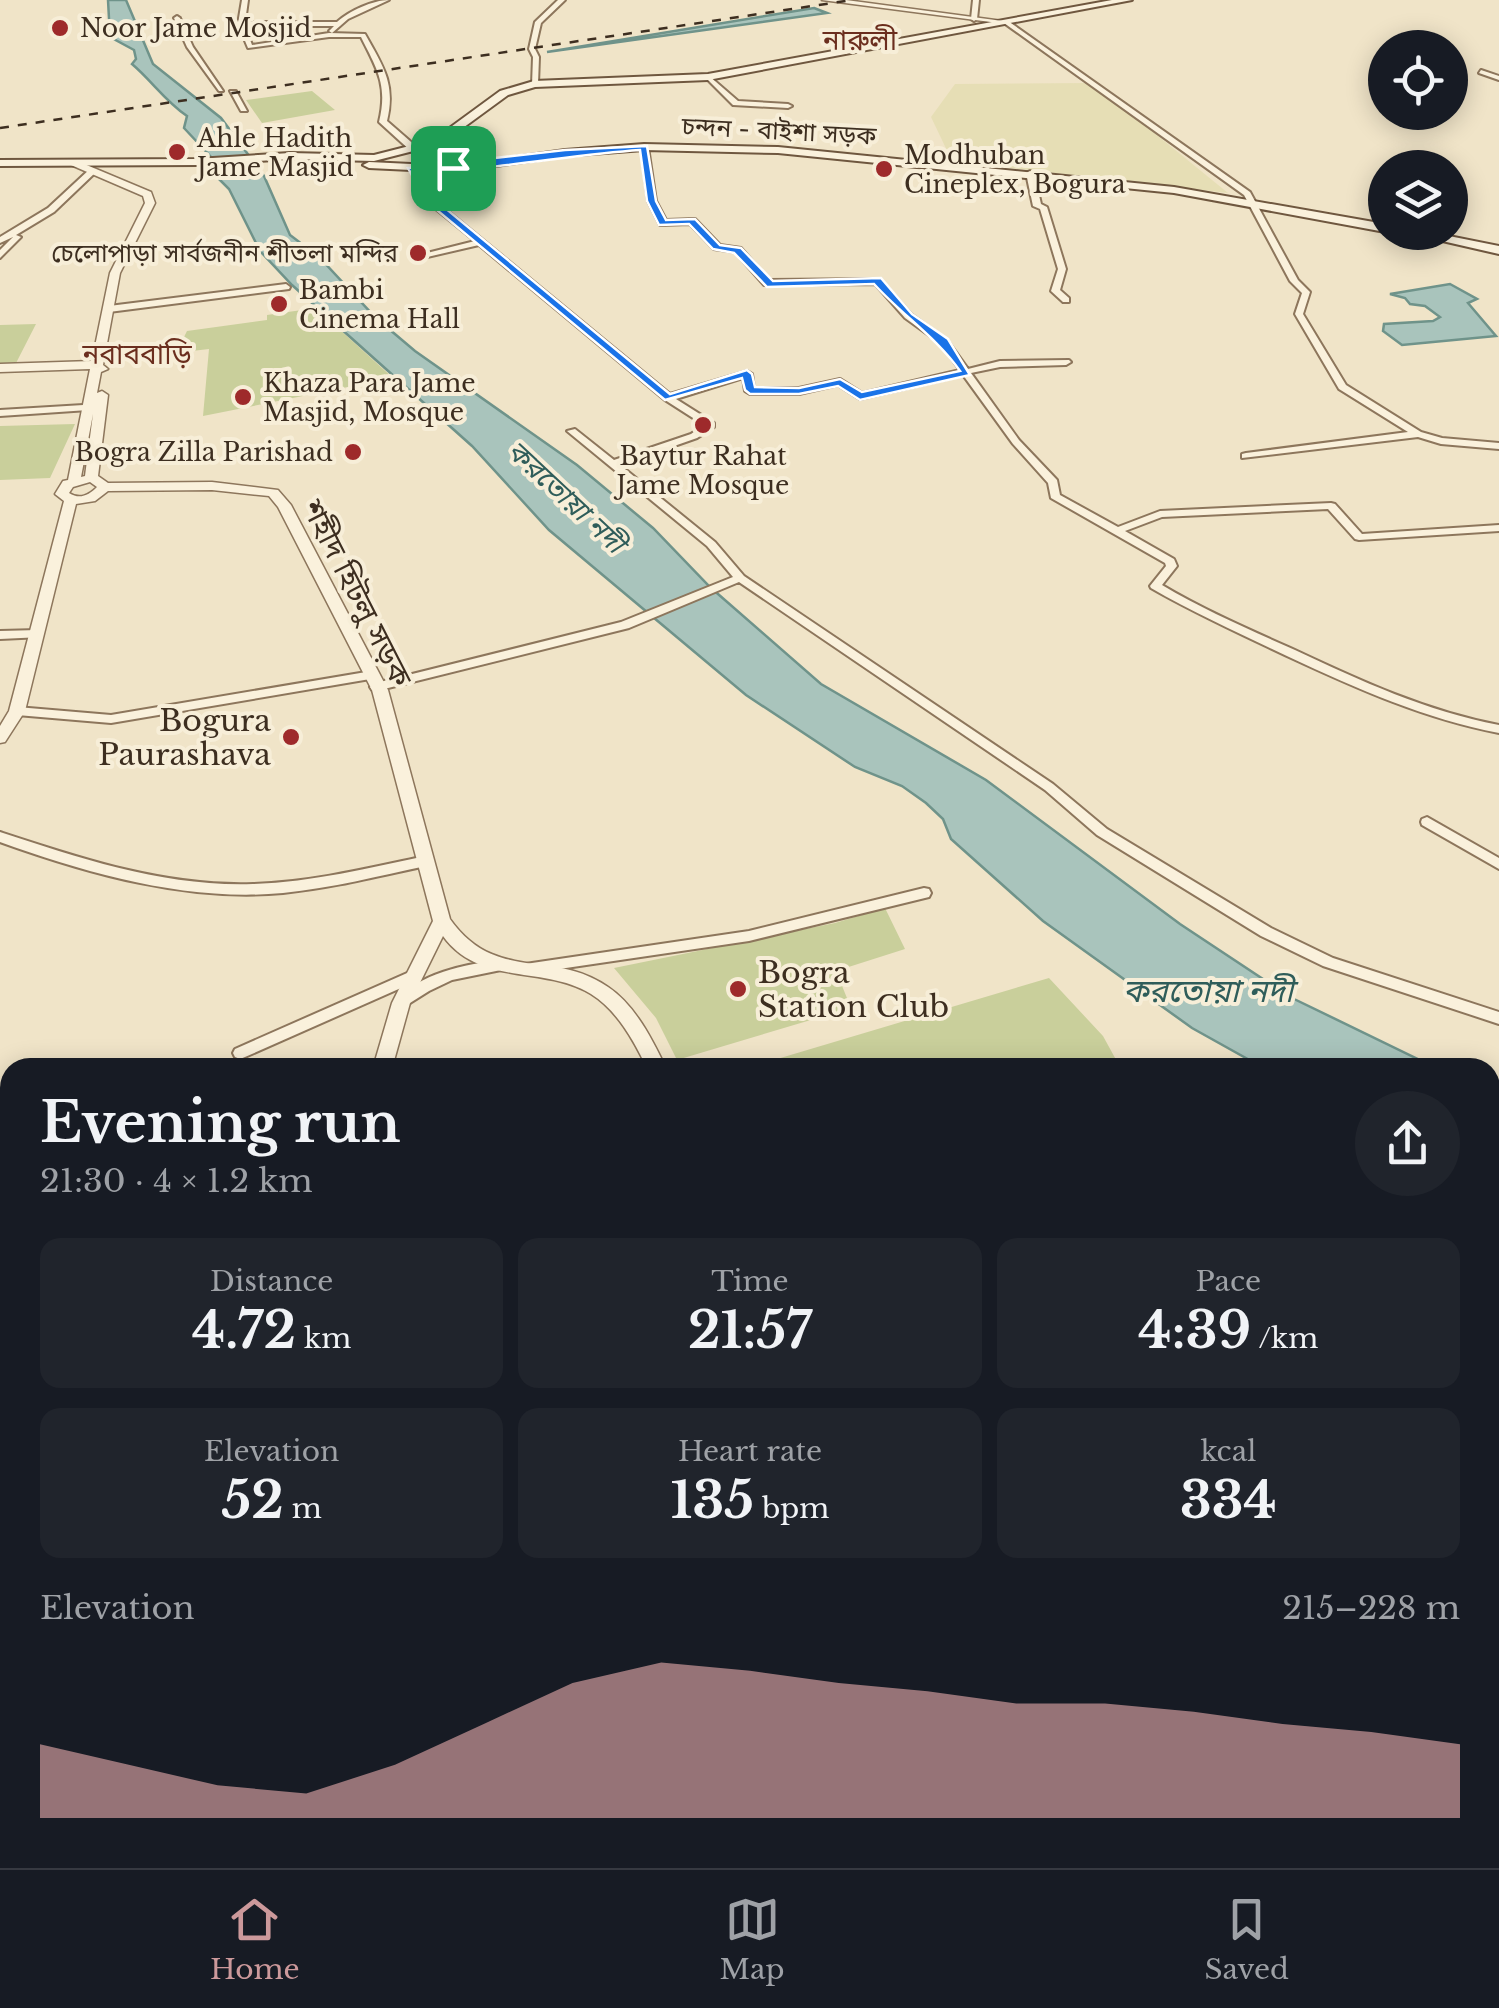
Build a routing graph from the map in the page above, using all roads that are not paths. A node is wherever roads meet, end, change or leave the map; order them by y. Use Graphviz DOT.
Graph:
graph roads {
  1 [pos="245,0"];
  2 [pos="386,0"];
  3 [pos="562,0"];
  4 [pos="826,0"];
  5 [pos="976,0"];
  6 [pos="1128,0"];
  7 [pos="834,1"];
  8 [pos="178,18"];
  9 [pos="974,18"];
  10 [pos="1006,22"];
  11 [pos="240,24"];
  12 [pos="336,24"];
  13 [pos="328,36"];
  14 [pos="1480,72"];
  15 [pos="708,77"];
  16 [pos="1499,78"];
  17 [pos="534,84"];
  18 [pos="221,90"];
  19 [pos="232,94"];
  20 [pos="788,106"];
  21 [pos="244,109"];
  22 [pos="644,148"];
  23 [pos="415,150"];
  24 [pos="348,159"];
  25 [pos="0,163"];
  26 [pos="74,164"];
  27 [pos="413,168"];
  28 [pos="94,171"];
  29 [pos="1030,173"];
  30 [pos="1254,204"];
  31 [pos="34,222"];
  32 [pos="1368,225"];
  33 [pos="24,229"];
  34 [pos="0,238"];
  35 [pos="481,242"];
  36 [pos="1468,244"];
  37 [pos="1499,250"];
  38 [pos="0,256"];
  39 [pos="426,256"];
  40 [pos="286,287"];
  41 [pos="1066,300"];
  42 [pos="109,309"];
  43 [pos="1066,362"];
  44 [pos="94,368"];
  45 [pos="0,370"];
  46 [pos="966,372"];
  47 [pos="668,398"];
  48 [pos="95,407"];
  49 [pos="0,413"];
  50 [pos="572,432"];
  51 [pos="1418,434"];
  52 [pos="1496,444"];
  53 [pos="1246,456"];
  54 [pos="612,464"];
  55 [pos="74,481"];
  56 [pos="97,482"];
  57 [pos="71,500"];
  58 [pos="1499,528"];
  59 [pos="1116,531"];
  60 [pos="740,578"];
  61 [pos="38,634"];
  62 [pos="0,635"];
  63 [pos="374,681"];
  64 [pos="18,711"];
  65 [pos="1499,729"];
  66 [pos="0,738"];
  67 [pos="1427,822"];
  68 [pos="0,837"];
  69 [pos="426,861"];
  70 [pos="1499,864"];
  71 [pos="924,893"];
  72 [pos="442,921"];
  73 [pos="505,964"];
  74 [pos="532,968"];
  75 [pos="414,976"];
  76 [pos="401,1002"];
  77 [pos="1499,1018"];
  78 [pos="240,1053"];
  79 [pos="385,1058"];
  80 [pos="652,1058"];
  1 -- 11 [label="street"];
  2 -- 12 [label="street"];
  3 -- 17 [label="street"];
  4 -- 7 [label="street"];
  5 -- 9 [label="street"];
  6 -- 10 [label="main road"];
  7 -- 9 [label="street"];
  8 -- 18 [label="street"];
  9 -- 10 [label="street"];
  10 -- 15 [label="main road"];
  10 -- 30 [label="street"];
  11 -- 12 [label="street"];
  11 -- 13 [label="street"];
  12 -- 13 [label="street"];
  13 -- 23 [label="street"];
  14 -- 16 [label="street"];
  15 -- 17 [label="main road"];
  15 -- 20 [label="street"];
  17 -- 23 [label="main road"];
  19 -- 21 [label="street"];
  22 -- 27 [label="main road, চন্দন - বাইশা সড়ক"];
  22 -- 29 [label="main road, চন্দন - বাইশা সড়ক"];
  22 -- 46 [label="street"];
  23 -- 24 [label="main road"];
  24 -- 26 [label="main road"];
  24 -- 27 [label="main road, চন্দন - বাইশা সড়ক"];
  25 -- 26 [label="main road"];
  26 -- 28 [label="street"];
  27 -- 35 [label="street"];
  28 -- 31 [label="street"];
  28 -- 42 [label="street"];
  29 -- 30 [label="main road, চন্দন - বাইশা সড়ক"];
  29 -- 41 [label="street"];
  30 -- 32 [label="main road, চন্দন - বাইশা সড়ক"];
  30 -- 51 [label="street"];
  31 -- 33 [label="street"];
  31 -- 34 [label="street"];
  33 -- 34 [label="street"];
  33 -- 38 [label="street"];
  35 -- 39 [label="street"];
  35 -- 47 [label="street"];
  36 -- 37 [label="main road"];
  40 -- 42 [label="street"];
  42 -- 44 [label="street"];
  43 -- 46 [label="street"];
  44 -- 45 [label="street"];
  44 -- 48 [label="street"];
  46 -- 47 [label="street"];
  46 -- 59 [label="street"];
  47 -- 54 [label="street"];
  48 -- 49 [label="street"];
  48 -- 55 [label="street"];
  48 -- 56 [label="street"];
  50 -- 54 [label="street"];
  51 -- 52 [label="street"];
  51 -- 53 [label="street"];
  54 -- 60 [label="street"];
  55 -- 56 [label="street"];
  55 -- 57 [label="street"];
  56 -- 57 [label="street"];
  56 -- 63 [label="street, শহীদ হিটলু সড়ক"];
  57 -- 61 [label="street"];
  58 -- 59 [label="street"];
  59 -- 65 [label="street"];
  60 -- 63 [label="street"];
  60 -- 77 [label="street"];
  61 -- 62 [label="street"];
  61 -- 64 [label="street"];
  63 -- 64 [label="street"];
  63 -- 69 [label="street, শহীদ হিটলু সড়ক"];
  64 -- 66 [label="street"];
  67 -- 70 [label="street"];
  68 -- 69 [label="street"];
  69 -- 72 [label="street, শহীদ হিটলু সড়ক"];
  71 -- 74 [label="street"];
  72 -- 73 [label="street, শহীদ হিটলু সড়ক"];
  72 -- 75 [label="street"];
  73 -- 74 [label="street, শহীদ হিটলু সড়ক"];
  73 -- 76 [label="street"];
  74 -- 80 [label="street, শহীদ হিটলু সড়ক"];
  75 -- 76 [label="street"];
  75 -- 78 [label="street"];
  76 -- 79 [label="street"];
}
